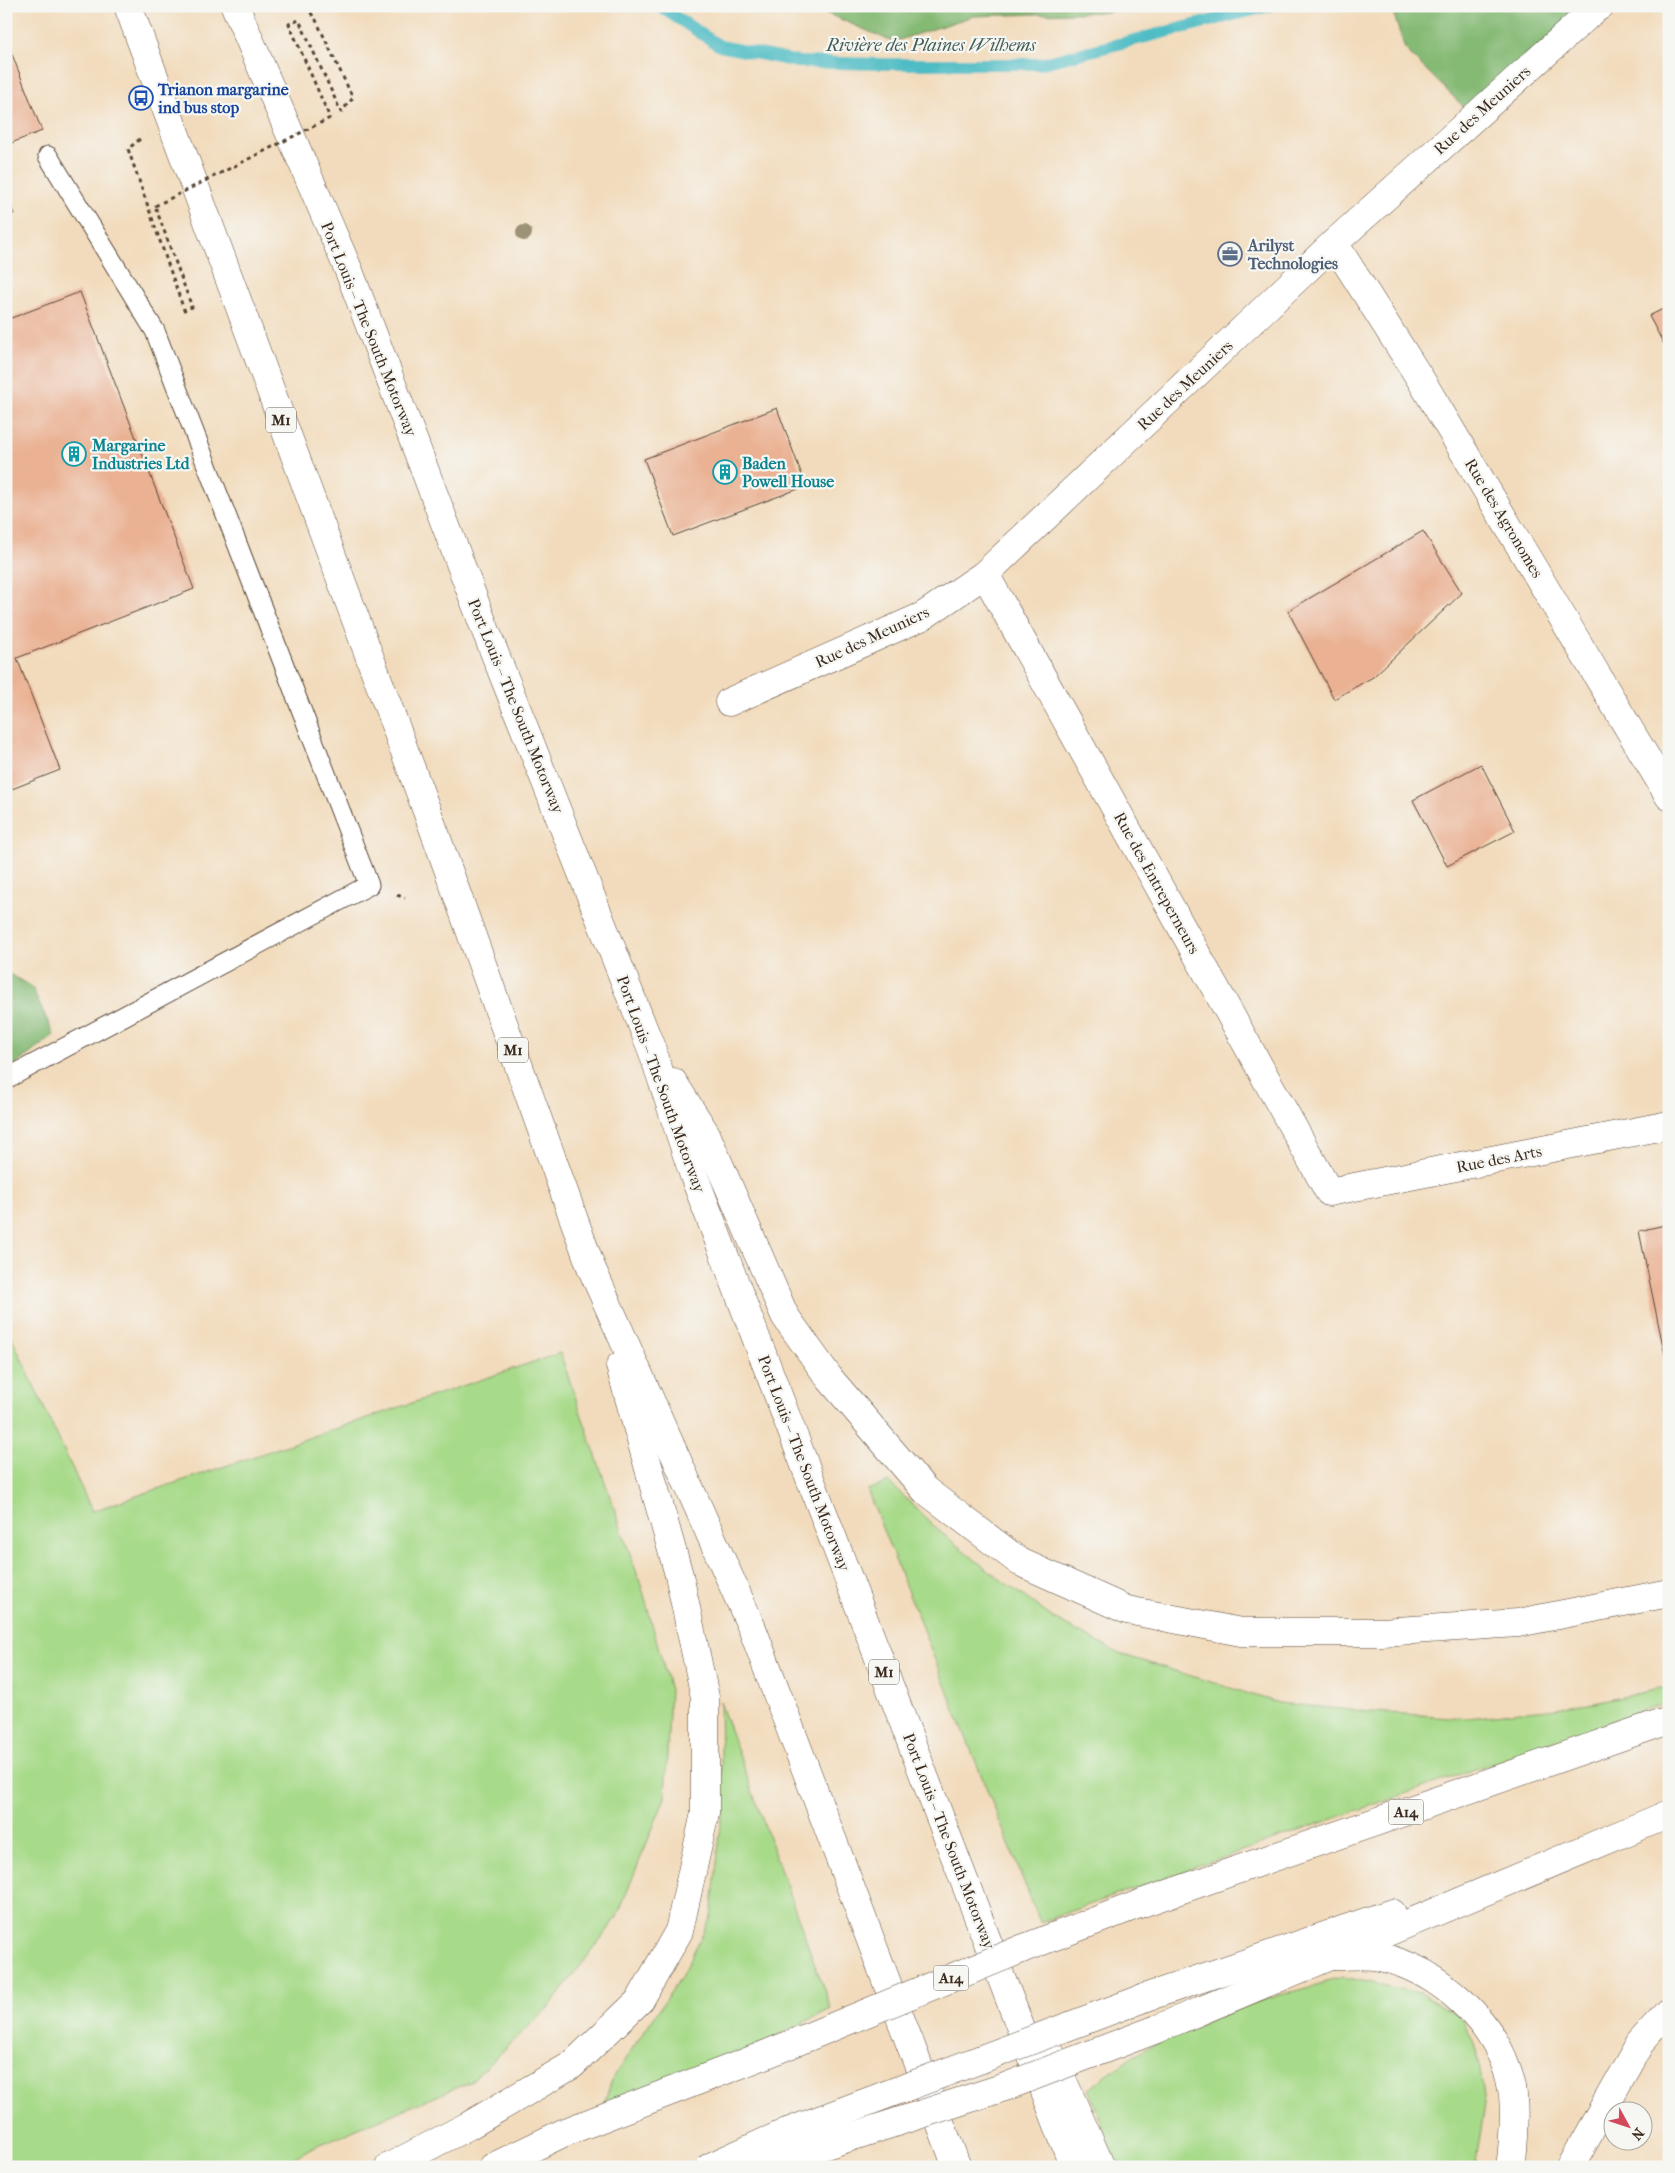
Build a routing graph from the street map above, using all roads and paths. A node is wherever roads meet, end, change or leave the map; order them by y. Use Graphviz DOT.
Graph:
graph roads {
  1 [pos="128,6"];
  2 [pos="235,6"];
  3 [pos="306,6"];
  4 [pos="1597,7"];
  5 [pos="133,144"];
  6 [pos="48,156"];
  7 [pos="1334,243"];
  8 [pos="985,574"];
  9 [pos="729,702"];
  10 [pos="1669,796"];
  11 [pos="652,1050"];
  12 [pos="6,1079"];
  13 [pos="1669,1125"];
  14 [pos="1329,1192"];
  15 [pos="592,1267"];
  16 [pos="827,1524"];
  17 [pos="1669,1593"];
  18 [pos="1669,1720"];
  19 [pos="1669,1814"];
  20 [pos="1602,1842"];
  21 [pos="1334,1956"];
  22 [pos="1669,2011"];
  23 [pos="789,2144"];
  24 [pos="389,2167"];
  25 [pos="493,2167"];
  26 [pos="710,2167"];
  27 [pos="766,2167"];
  28 [pos="957,2167"];
  29 [pos="1074,2167"];
  30 [pos="1101,2167"];
  31 [pos="1510,2167"];
  32 [pos="1570,2167"];
  1 -- 15 [label="main road, M1"];
  2 -- 11 [label="main road, Port Louis – The South Motorway / M1"];
  3 -- 5 [label="path, bridge"];
  4 -- 7 [label="main road, Rue des Meuniers"];
  6 -- 12 [label="lane"];
  7 -- 8 [label="main road, Rue des Meuniers"];
  7 -- 10 [label="main road, Rue des Agronomes"];
  8 -- 9 [label="main road, Rue des Meuniers"];
  8 -- 14 [label="main road, Rue des Entreperneurs"];
  11 -- 16 [label="main road, Port Louis – The South Motorway / M1"];
  11 -- 17 [label="main road"];
  13 -- 14 [label="main road, Rue des Arts"];
  15 -- 24 [label="main road"];
  15 -- 28 [label="main road, M1"];
  16 -- 29 [label="main road, Port Louis – The South Motorway / M1"];
  16 -- 30 [label="main road"];
  18 -- 25 [label="main road, A14, bridge"];
  19 -- 20 [label="main road"];
  20 -- 21 [label="main road"];
  20 -- 23 [label="main road, bridge"];
  21 -- 23 [label="main road, bridge"];
  21 -- 31 [label="main road"];
  22 -- 32 [label="main road"];
  23 -- 26 [label="main road"];
  23 -- 27 [label="main road"];
}
